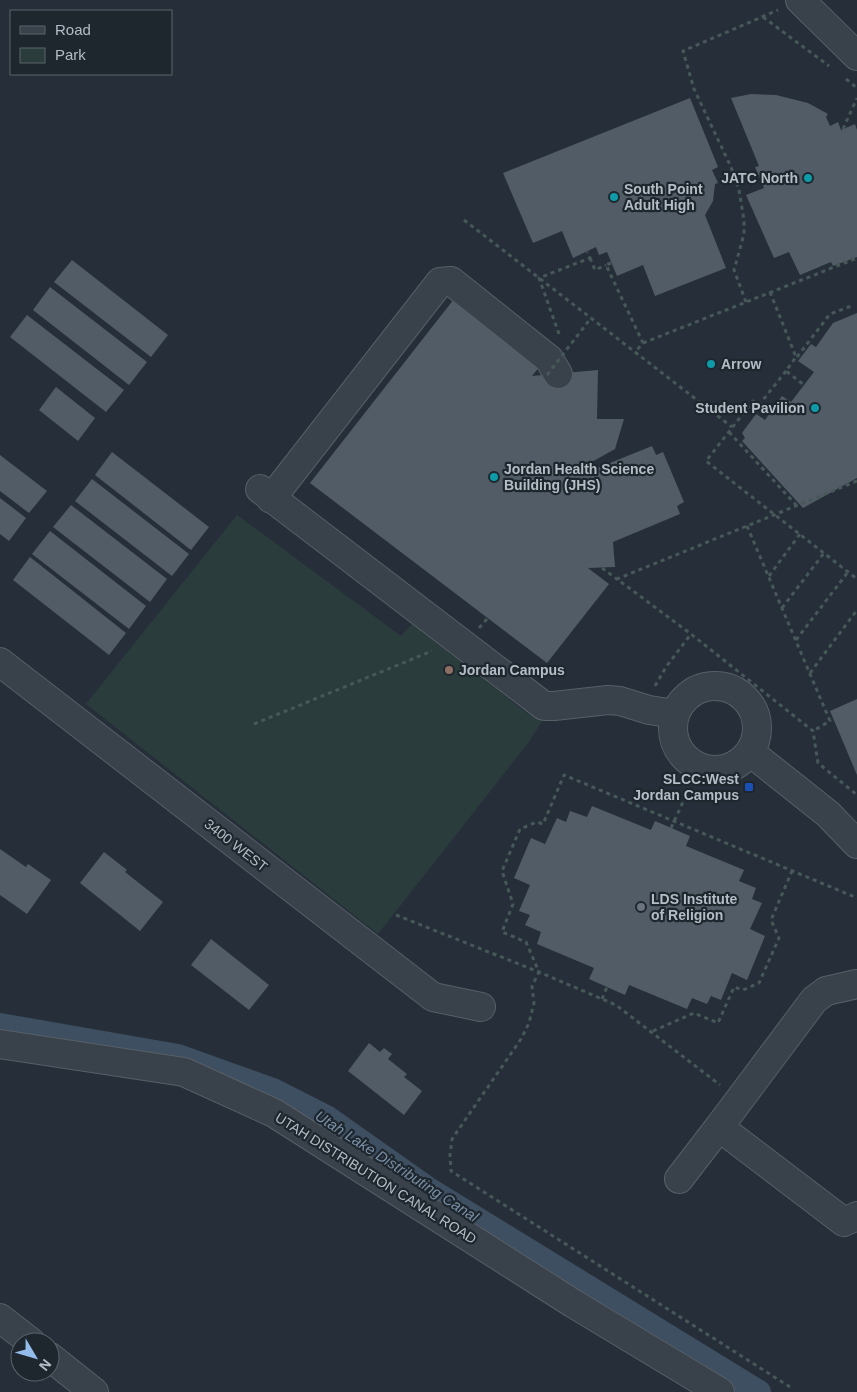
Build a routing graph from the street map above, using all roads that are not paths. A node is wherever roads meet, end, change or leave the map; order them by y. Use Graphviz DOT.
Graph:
graph roads {
  1 [pos="800,0"];
  2 [pos="850,67"];
  3 [pos="557,368"];
  4 [pos="0,662"];
  5 [pos="675,714"];
  6 [pos="750,752"];
  7 [pos="857,844"];
  8 [pos="857,984"];
  9 [pos="481,1007"];
  10 [pos="0,1044"];
  11 [pos="719,1127"];
  12 [pos="679,1179"];
  13 [pos="857,1216"];
  14 [pos="0,1318"];
  15 [pos="18,1332"];
  16 [pos="60,1365"];
  17 [pos="94,1392"];
  18 [pos="720,1392"];
  1 -- 2 [label="street"];
  3 -- 5 [label="street"];
  4 -- 9 [label="street, 3400 WEST"];
  5 -- 6 [label="street"];
  5 -- 6 [label="street"];
  6 -- 7 [label="street"];
  8 -- 11 [label="street"];
  10 -- 18 [label="street, UTAH DISTRIBUTION CANAL ROAD"];
  11 -- 12 [label="street"];
  11 -- 13 [label="street"];
  14 -- 15 [label="street"];
  16 -- 17 [label="street"];
}
